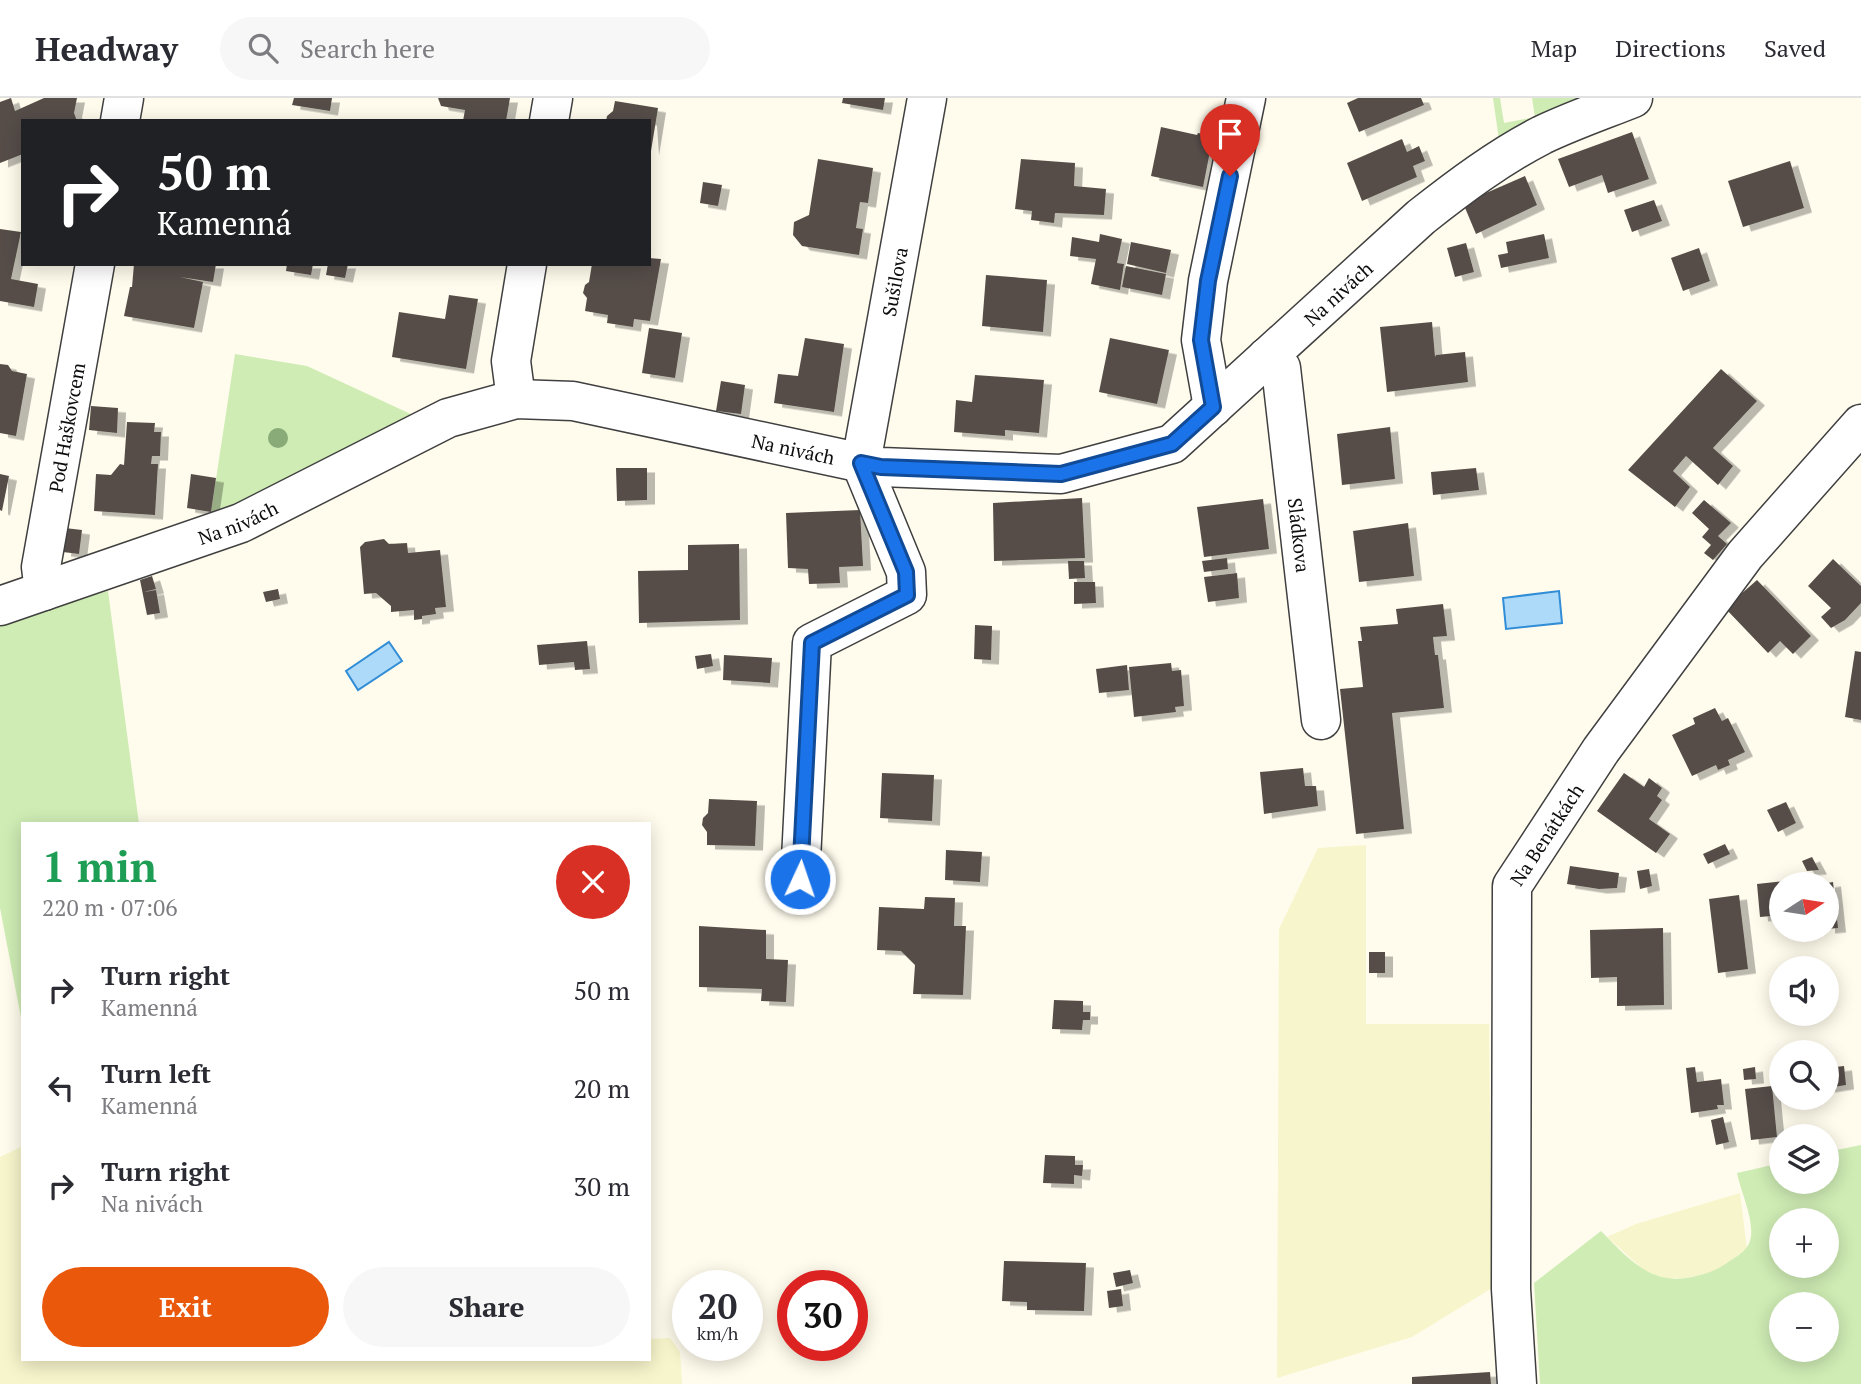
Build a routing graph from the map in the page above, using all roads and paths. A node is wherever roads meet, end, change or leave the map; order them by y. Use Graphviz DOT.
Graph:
graph roads {
  1 [pos="124,98"];
  2 [pos="553,98"];
  3 [pos="927,98"];
  4 [pos="1245,98"];
  5 [pos="1633,98"];
  6 [pos="120,119"];
  7 [pos="549,119"];
  8 [pos="95,266"];
  9 [pos="527,266"];
  10 [pos="1267,357"];
  11 [pos="516,399"];
  12 [pos="1213,407"];
  13 [pos="1861,424"];
  14 [pos="861,463"];
  15 [pos="44,591"];
  16 [pos="0,606"];
  17 [pos="1321,720"];
  18 [pos="800,879"];
  19 [pos="1517,1384"];
  1 -- 6 [label="street"];
  2 -- 7 [label="street"];
  3 -- 14 [label="street, Sušilova"];
  4 -- 12 [label="street"];
  5 -- 10 [label="street, Na nivách"];
  8 -- 15 [label="street, Pod Haškovcem"];
  9 -- 11 [label="street"];
  10 -- 12 [label="street, Na nivách"];
  10 -- 17 [label="street, Sládkova"];
  11 -- 14 [label="street, Na nivách"];
  11 -- 15 [label="street, Na nivách"];
  12 -- 14 [label="street, Na nivách"];
  13 -- 19 [label="street, Na Benátkách"];
  14 -- 18 [label="street"];
  15 -- 16 [label="street, Na nivách"];
}
